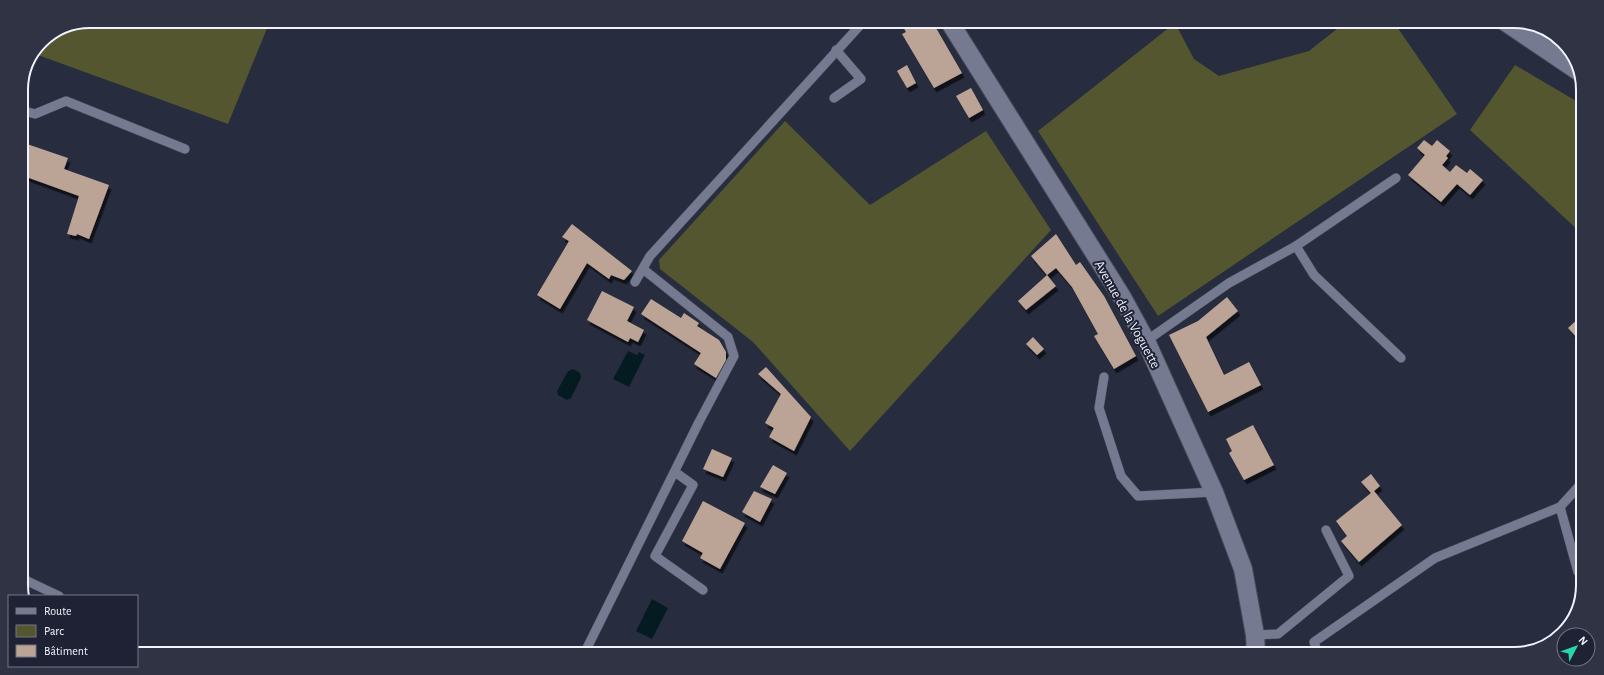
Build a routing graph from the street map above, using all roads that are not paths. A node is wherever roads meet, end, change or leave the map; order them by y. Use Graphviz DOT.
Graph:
graph roads {
  1 [pos="857,28"];
  2 [pos="953,28"];
  3 [pos="1514,28"];
  4 [pos="836,50"];
  5 [pos="1572,67"];
  6 [pos="834,98"];
  7 [pos="28,112"];
  8 [pos="185,149"];
  9 [pos="1396,178"];
  10 [pos="1296,246"];
  11 [pos="643,268"];
  12 [pos="635,282"];
  13 [pos="1146,341"];
  14 [pos="1401,358"];
  15 [pos="1104,376"];
  16 [pos="676,472"];
  17 [pos="1576,489"];
  18 [pos="1214,492"];
  19 [pos="1560,507"];
  20 [pos="1326,530"];
  21 [pos="1576,565"];
  22 [pos="28,581"];
  23 [pos="703,590"];
  24 [pos="57,595"];
  25 [pos="1255,635"];
  26 [pos="588,647"];
  27 [pos="1256,647"];
  28 [pos="1316,647"];
  1 -- 4 [label="lane"];
  2 -- 13 [label="street, Avenue de la Voguette"];
  3 -- 5 [label="street"];
  4 -- 6 [label="lane"];
  4 -- 11 [label="lane"];
  7 -- 8 [label="lane"];
  9 -- 10 [label="lane"];
  10 -- 13 [label="lane"];
  10 -- 14 [label="lane"];
  11 -- 12 [label="lane"];
  11 -- 16 [label="lane"];
  13 -- 18 [label="street, Avenue de la Voguette"];
  15 -- 18 [label="lane"];
  16 -- 23 [label="lane"];
  16 -- 26 [label="lane"];
  17 -- 19 [label="lane"];
  18 -- 25 [label="street, Avenue de la Voguette"];
  19 -- 21 [label="lane"];
  19 -- 28 [label="lane"];
  20 -- 25 [label="lane"];
  22 -- 24 [label="lane"];
  25 -- 27 [label="street, Avenue de la Voguette"];
}
